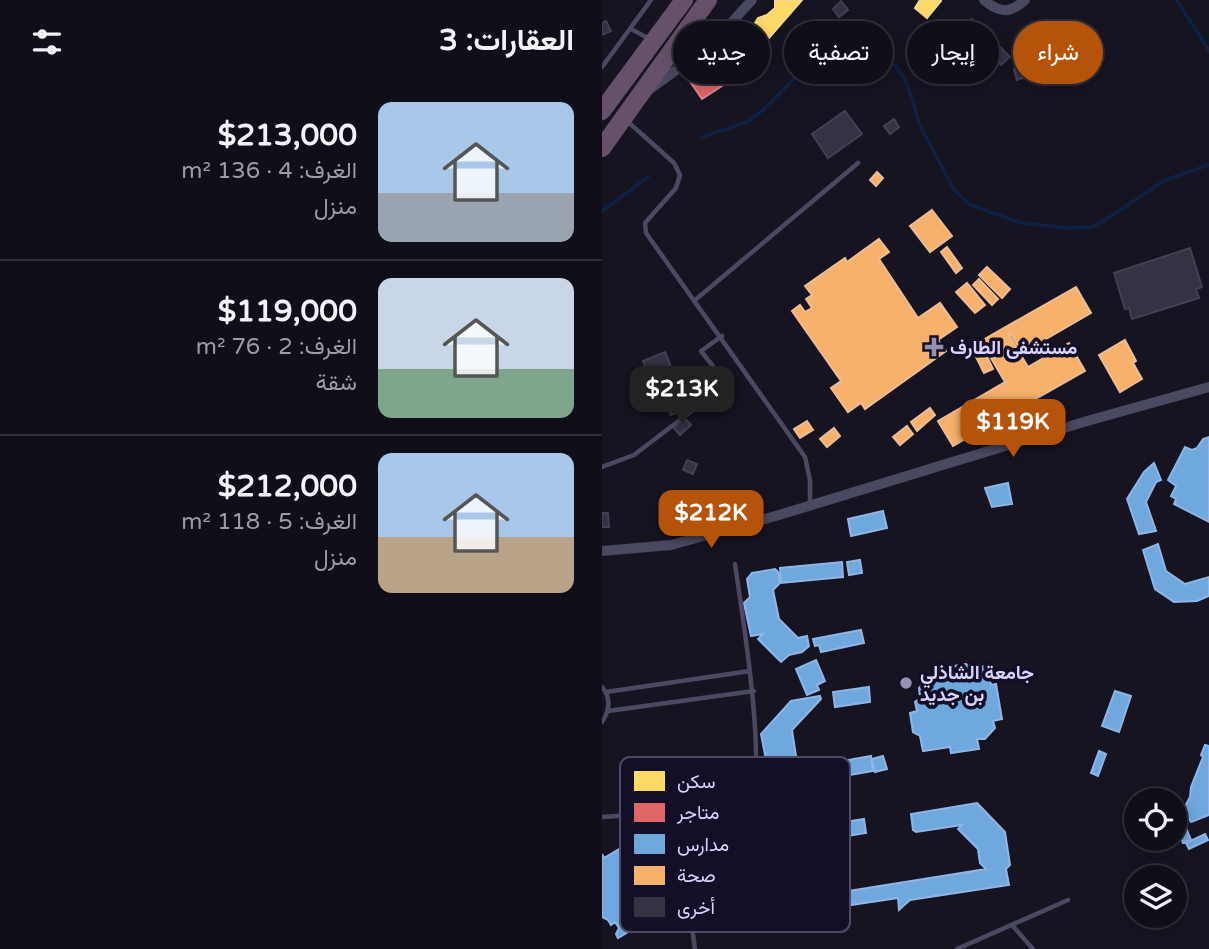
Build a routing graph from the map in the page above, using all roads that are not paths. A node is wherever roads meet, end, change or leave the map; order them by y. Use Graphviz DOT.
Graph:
graph roads {
  1 [pos="651,0"];
  2 [pos="684,0"];
  3 [pos="708,0"];
  4 [pos="752,0"];
  5 [pos="984,0"];
  6 [pos="1025,0"];
  7 [pos="631,29"];
  8 [pos="653,41"];
  9 [pos="602,67"];
  10 [pos="640,96"];
  11 [pos="602,111"];
  12 [pos="624,118"];
  13 [pos="602,148"];
  14 [pos="858,163"];
  15 [pos="694,301"];
  16 [pos="722,336"];
  17 [pos="1209,387"];
  18 [pos="602,467"];
  19 [pos="810,504"];
  20 [pos="602,551"];
  21 [pos="735,564"];
  22 [pos="751,671"];
  23 [pos="602,687"];
  24 [pos="754,691"];
  25 [pos="606,692"];
  26 [pos="608,711"];
  27 [pos="602,722"];
  28 [pos="755,757"];
  29 [pos="620,816"];
  30 [pos="602,817"];
  31 [pos="1068,900"];
  32 [pos="1012,925"];
  33 [pos="957,949"];
  34 [pos="1033,949"];
  1 -- 7 [label="lane"];
  2 -- 8 [label="highway"];
  3 -- 10 [label="highway"];
  4 -- 10 [label="street"];
  5 -- 6 [label="street"];
  7 -- 8 [label="lane"];
  7 -- 9 [label="lane"];
  8 -- 11 [label="highway"];
  10 -- 12 [label="highway"];
  12 -- 13 [label="highway"];
  12 -- 15 [label="lane"];
  14 -- 15 [label="lane"];
  15 -- 16 [label="lane"];
  16 -- 18 [label="lane"];
  16 -- 19 [label="lane"];
  17 -- 19 [label="street"];
  19 -- 20 [label="street"];
  21 -- 22 [label="lane"];
  22 -- 24 [label="lane"];
  22 -- 25 [label="lane"];
  23 -- 25 [label="lane"];
  24 -- 26 [label="lane"];
  24 -- 28 [label="lane"];
  25 -- 26 [label="lane"];
  26 -- 27 [label="lane"];
  29 -- 30 [label="lane"];
  31 -- 32 [label="lane"];
  32 -- 33 [label="lane"];
  32 -- 34 [label="lane"];
}
